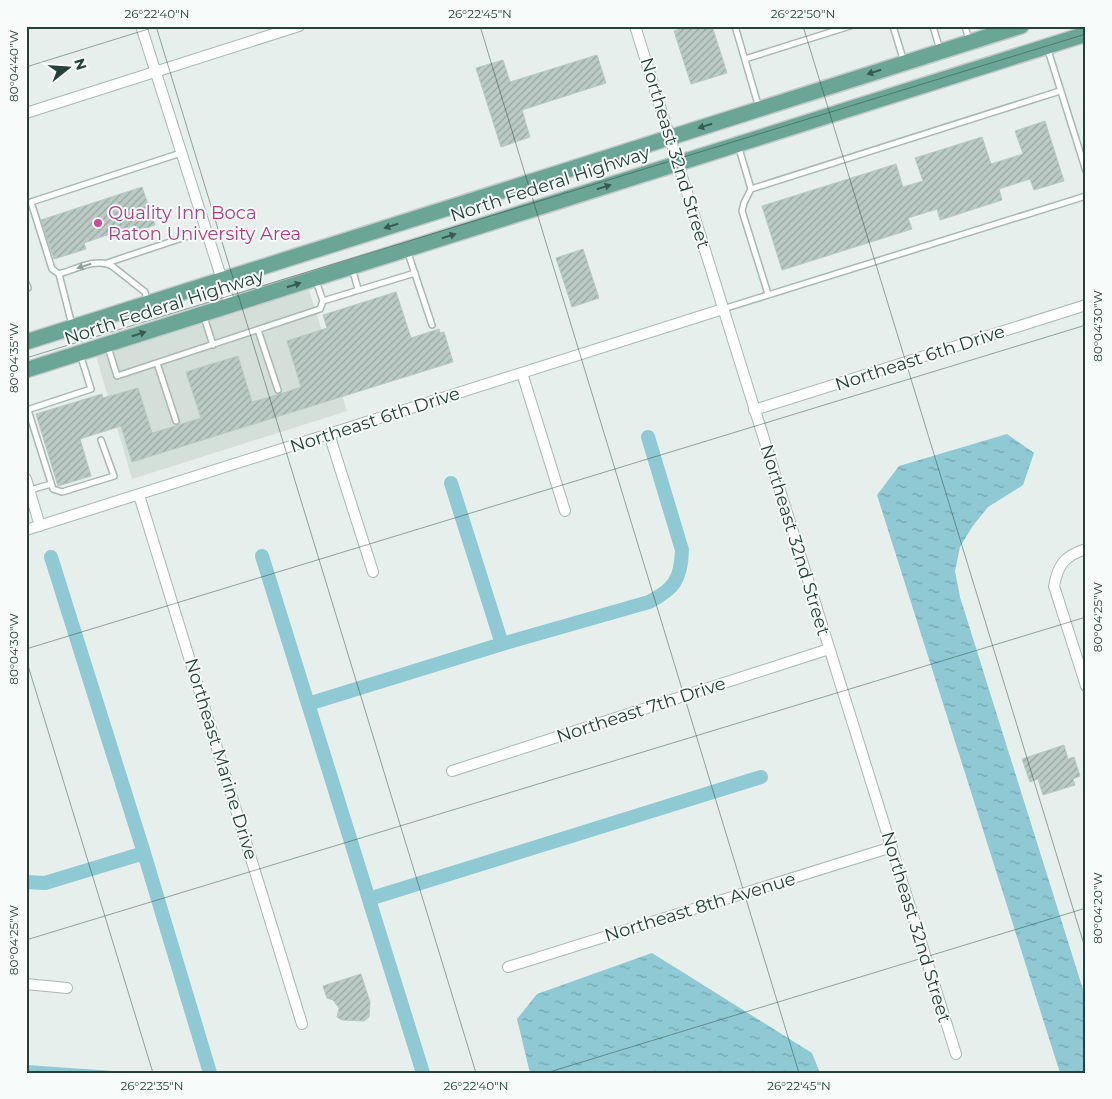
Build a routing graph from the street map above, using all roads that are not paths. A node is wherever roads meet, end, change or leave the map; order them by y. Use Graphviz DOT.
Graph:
graph roads {
  1 [pos="141,26"];
  2 [pos="299,26"];
  3 [pos="635,26"];
  4 [pos="735,26"];
  5 [pos="850,26"];
  6 [pos="893,26"];
  7 [pos="933,26"];
  8 [pos="965,26"];
  9 [pos="1021,26"];
  10 [pos="1086,34"];
  11 [pos="970,42"];
  12 [pos="1046,47"];
  13 [pos="940,52"];
  14 [pos="745,59"];
  15 [pos="904,63"];
  16 [pos="155,72"];
  17 [pos="1060,91"];
  18 [pos="759,109"];
  19 [pos="26,113"];
  20 [pos="670,137"];
  21 [pos="738,145"];
  22 [pos="181,153"];
  23 [pos="678,164"];
  24 [pos="1086,171"];
  25 [pos="751,189"];
  26 [pos="1086,196"];
  27 [pos="206,230"];
  28 [pos="407,249"];
  29 [pos="107,263"];
  30 [pos="351,267"];
  31 [pos="415,273"];
  32 [pos="59,274"];
  33 [pos="315,278"];
  34 [pos="222,280"];
  35 [pos="26,283"];
  36 [pos="26,288"];
  37 [pos="358,289"];
  38 [pos="768,294"];
  39 [pos="322,301"];
  40 [pos="148,303"];
  41 [pos="230,305"];
  42 [pos="1086,305"];
  43 [pos="723,309"];
  44 [pos="203,314"];
  45 [pos="432,325"];
  46 [pos="73,327"];
  47 [pos="258,330"];
  48 [pos="26,342"];
  49 [pos="108,344"];
  50 [pos="213,345"];
  51 [pos="80,353"];
  52 [pos="157,363"];
  53 [pos="26,370"];
  54 [pos="522,373"];
  55 [pos="278,390"];
  56 [pos="27,410"];
  57 [pos="754,410"];
  58 [pos="176,421"];
  59 [pos="329,434"];
  60 [pos="102,440"];
  61 [pos="26,480"];
  62 [pos="51,484"];
  63 [pos="30,490"];
  64 [pos="139,495"];
  65 [pos="565,511"];
  66 [pos="40,526"];
  67 [pos="26,530"];
  68 [pos="1086,549"];
  69 [pos="372,572"];
  70 [pos="829,649"];
  71 [pos="1086,686"];
  72 [pos="452,771"];
  73 [pos="892,847"];
  74 [pos="508,967"];
  75 [pos="26,984"];
  76 [pos="67,988"];
  77 [pos="302,1024"];
  78 [pos="956,1054"];
  1 -- 16 [label="street"];
  2 -- 16 [label="street"];
  3 -- 20 [label="street, Northeast 32nd Street"];
  4 -- 14 [label="lane"];
  5 -- 14 [label="lane"];
  6 -- 15 [label="lane"];
  7 -- 13 [label="lane"];
  8 -- 11 [label="lane"];
  9 -- 11 [label="main road, North Federal Highway"];
  10 -- 12 [label="main road, North Federal Highway"];
  11 -- 13 [label="main road, North Federal Highway"];
  12 -- 17 [label="lane"];
  12 -- 21 [label="main road, North Federal Highway"];
  13 -- 15 [label="main road, North Federal Highway"];
  14 -- 18 [label="lane"];
  15 -- 18 [label="main road, North Federal Highway, one-way"];
  16 -- 19 [label="street"];
  16 -- 22 [label="street"];
  17 -- 24 [label="lane"];
  17 -- 25 [label="lane"];
  18 -- 20 [label="main road, North Federal Highway, one-way"];
  20 -- 23 [label="street, Northeast 32nd Street"];
  20 -- 34 [label="main road, North Federal Highway, one-way"];
  21 -- 23 [label="main road, North Federal Highway"];
  21 -- 25 [label="lane"];
  22 -- 27 [label="street"];
  22 -- 32 [label="lane"];
  28 -- 23 [label="main road, North Federal Highway, one-way"];
  23 -- 43 [label="street, Northeast 32nd Street"];
  25 -- 38 [label="lane"];
  26 -- 38 [label="lane"];
  27 -- 29 [label="lane"];
  27 -- 34 [label="street"];
  28 -- 30 [label="main road, North Federal Highway"];
  28 -- 31 [label="lane"];
  29 -- 32 [label="lane, one-way"];
  29 -- 40 [label="lane"];
  30 -- 33 [label="main road, North Federal Highway"];
  30 -- 37 [label="lane"];
  31 -- 37 [label="lane"];
  31 -- 45 [label="lane"];
  32 -- 46 [label="lane"];
  33 -- 39 [label="lane"];
  41 -- 33 [label="main road, North Federal Highway, one-way"];
  34 -- 40 [label="main road, North Federal Highway"];
  34 -- 41 [label="street"];
  35 -- 36 [label="lane"];
  37 -- 39 [label="lane"];
  38 -- 43 [label="lane"];
  39 -- 47 [label="lane"];
  40 -- 46 [label="main road, North Federal Highway"];
  41 -- 44 [label="main road, North Federal Highway"];
  42 -- 57 [label="street, Northeast 6th Drive"];
  43 -- 54 [label="street, Northeast 6th Drive"];
  43 -- 57 [label="street, Northeast 32nd Street"];
  49 -- 44 [label="main road, North Federal Highway, one-way"];
  44 -- 50 [label="lane"];
  46 -- 48 [label="main road, North Federal Highway"];
  47 -- 50 [label="lane"];
  47 -- 55 [label="lane"];
  49 -- 51 [label="main road, North Federal Highway"];
  49 -- 52 [label="lane"];
  50 -- 52 [label="lane"];
  51 -- 53 [label="main road, North Federal Highway"];
  51 -- 56 [label="lane"];
  52 -- 58 [label="lane"];
  54 -- 59 [label="street, Northeast 6th Drive"];
  54 -- 65 [label="street"];
  56 -- 62 [label="lane"];
  57 -- 70 [label="street, Northeast 32nd Street"];
  59 -- 64 [label="street, Northeast 6th Drive"];
  59 -- 69 [label="street"];
  60 -- 62 [label="lane"];
  61 -- 63 [label="street"];
  62 -- 63 [label="lane"];
  63 -- 66 [label="street"];
  64 -- 66 [label="street, Northeast 6th Drive"];
  64 -- 77 [label="street, Northeast Marine Drive"];
  66 -- 67 [label="street, Northeast 6th Drive"];
  68 -- 71 [label="street"];
  70 -- 72 [label="street, Northeast 7th Drive"];
  70 -- 73 [label="street, Northeast 32nd Street"];
  73 -- 74 [label="street, Northeast 8th Avenue"];
  73 -- 78 [label="street, Northeast 32nd Street"];
  75 -- 76 [label="street"];
}
